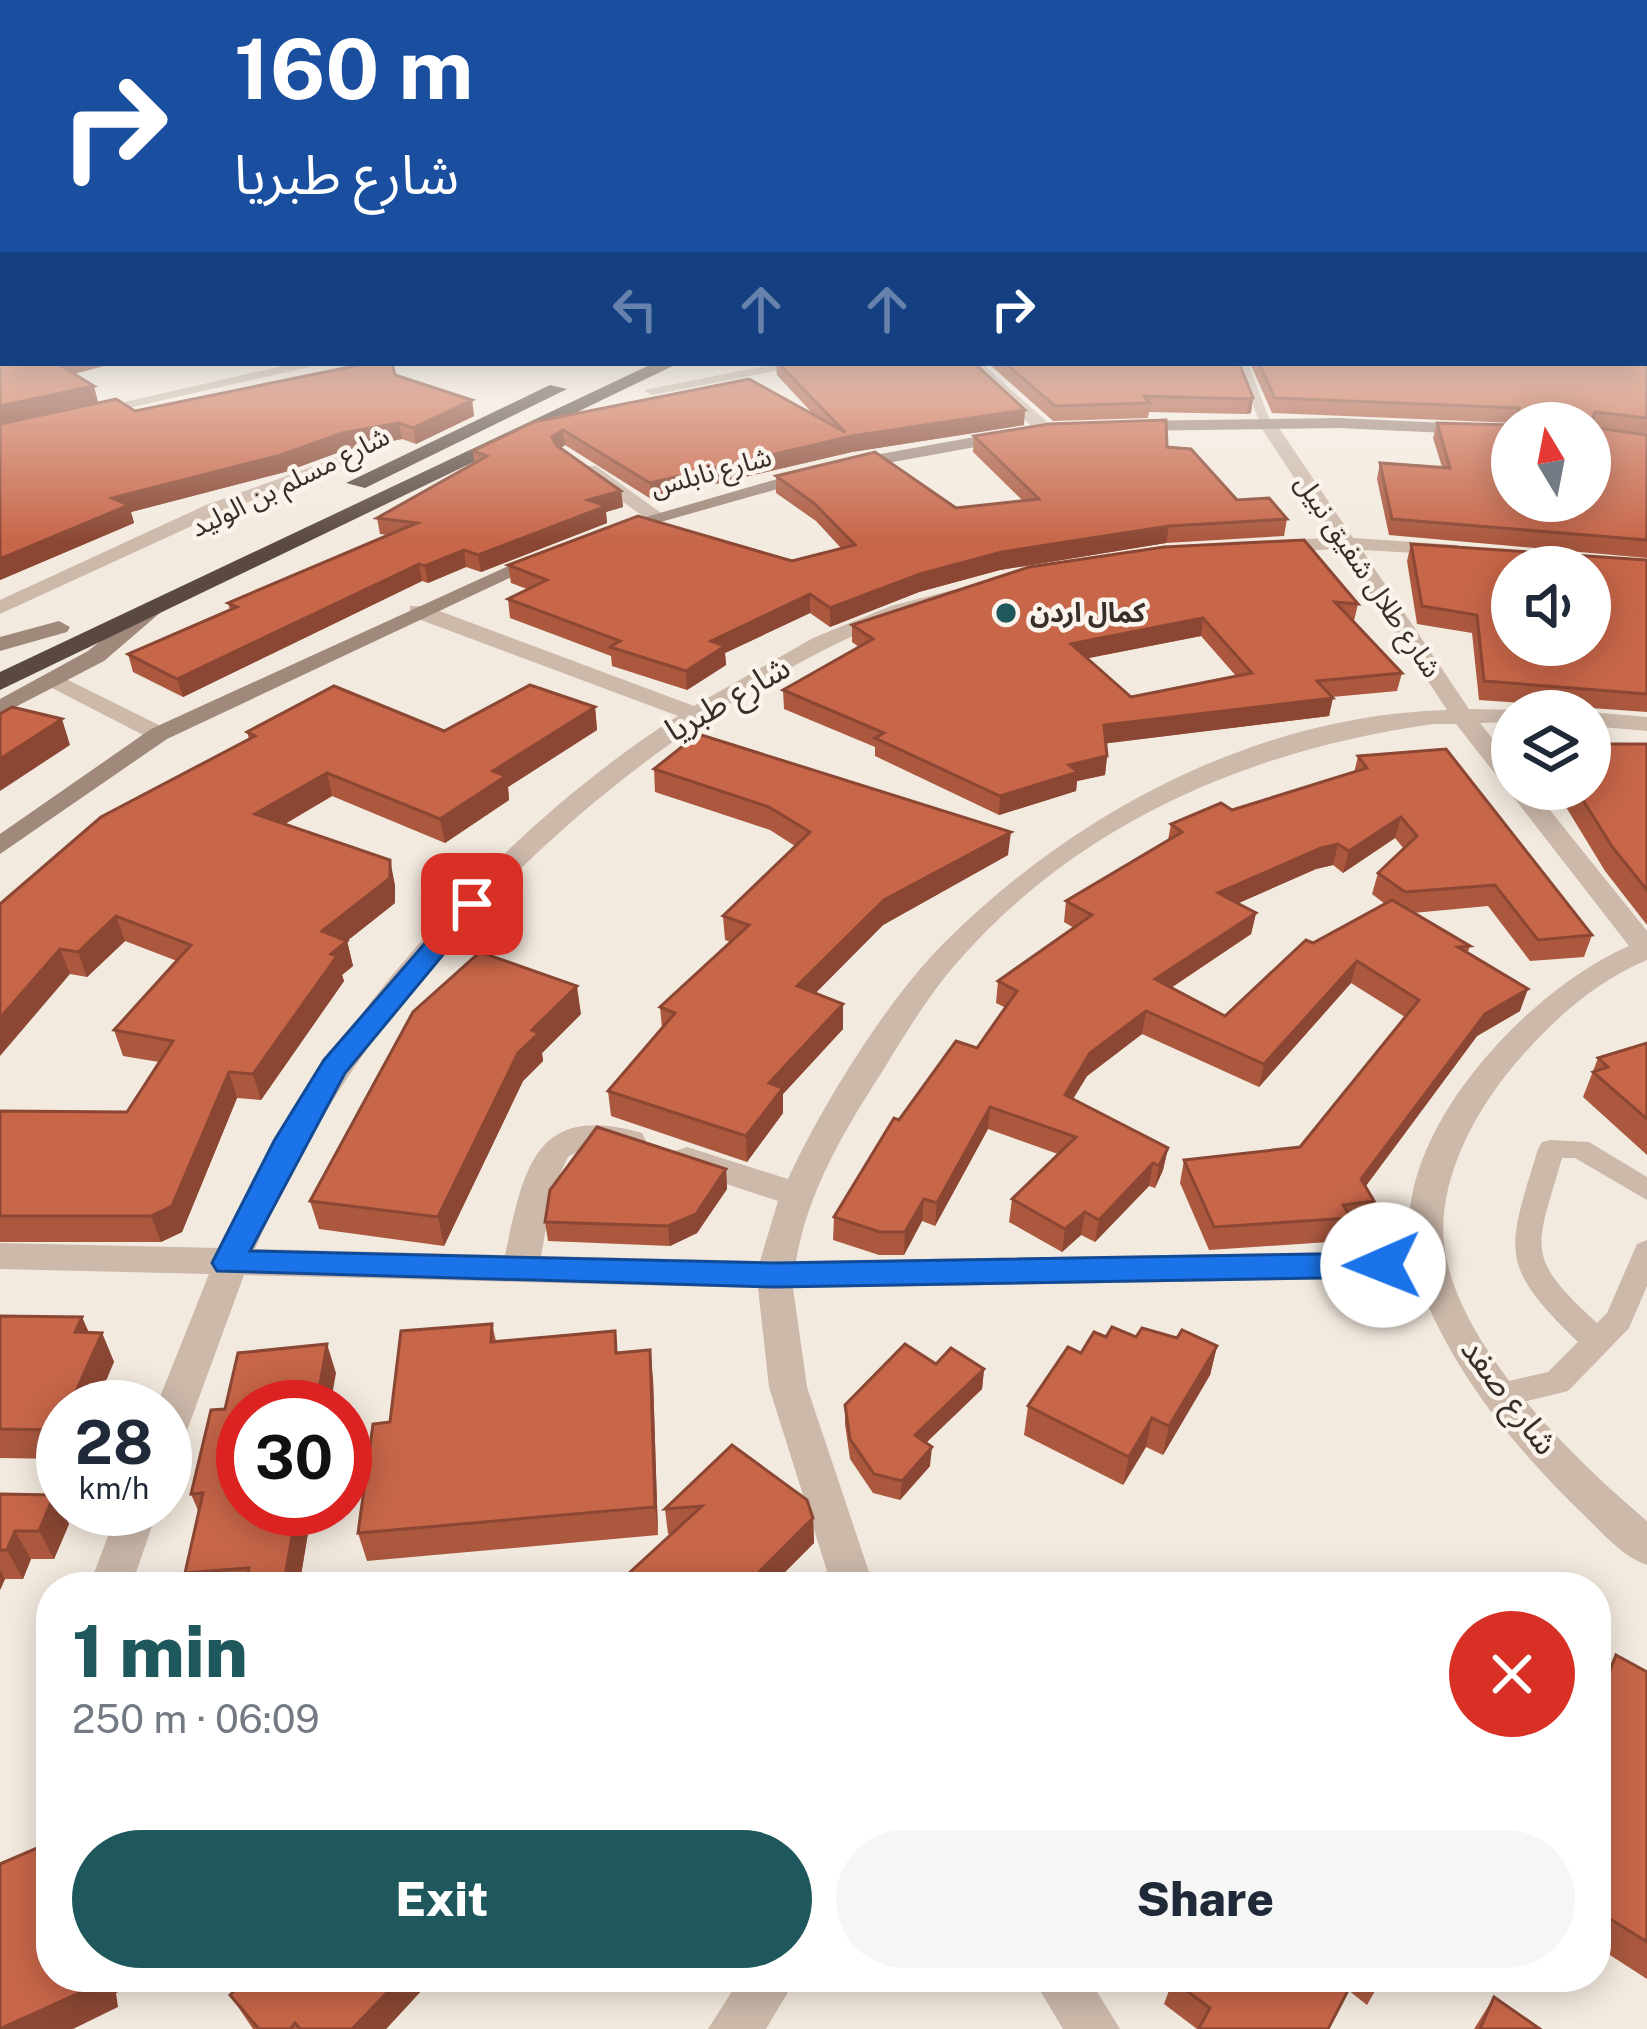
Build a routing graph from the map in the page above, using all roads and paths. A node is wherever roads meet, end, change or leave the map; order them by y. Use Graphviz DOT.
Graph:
graph roads {
  1 [pos="609,366"];
  2 [pos="663,366"];
  3 [pos="791,366"];
  4 [pos="976,366"];
  5 [pos="1243,366"];
  6 [pos="264,367"];
  7 [pos="652,390"];
  8 [pos="68,417"];
  9 [pos="1267,423"];
  10 [pos="1105,428"];
  11 [pos="1491,430"];
  12 [pos="567,454"];
  13 [pos="352,458"];
  14 [pos="329,496"];
  15 [pos="654,515"];
  16 [pos="1345,543"];
  17 [pos="1243,547"];
  18 [pos="1471,551"];
  19 [pos="184,567"];
  20 [pos="996,580"];
  21 [pos="157,606"];
  22 [pos="0,608"];
  23 [pos="418,611"];
  24 [pos="59,627"];
  25 [pos="0,644"];
  26 [pos="0,656"];
  27 [pos="54,680"];
  28 [pos="0,682"];
  29 [pos="0,709"];
  30 [pos="691,713"];
  31 [pos="1461,714"];
  32 [pos="1491,715"];
  33 [pos="1611,721"];
  34 [pos="1647,724"];
  35 [pos="159,734"];
  36 [pos="1491,752"];
  37 [pos="1537,810"];
  38 [pos="0,846"];
  39 [pos="1647,949"];
  40 [pos="1647,1190"];
  41 [pos="799,1195"];
  42 [pos="1647,1251"];
  43 [pos="0,1256"];
  44 [pos="228,1263"];
  45 [pos="1430,1264"];
  46 [pos="520,1270"];
  47 [pos="775,1275"];
  48 [pos="1598,1342"];
  49 [pos="185,1380"];
  50 [pos="1502,1394"];
  51 [pos="129,1536"];
  52 [pos="1647,1547"];
  53 [pos="116,1572"];
  54 [pos="848,1572"];
  55 [pos="761,1992"];
  56 [pos="1068,1992"];
  57 [pos="734,2029"];
  58 [pos="1094,2029"];
  1 -- 14 [label="highway, شارع مسلم بن الوليد"];
  2 -- 21 [label="highway, شارع مسلم بن الوليد"];
  3 -- 7 [label="street"];
  4 -- 15 [label="street, شارع نابلس"];
  5 -- 9 [label="lane, شارع طلال شفيق نبيل"];
  6 -- 8 [label="street"];
  9 -- 10 [label="street"];
  9 -- 11 [label="street"];
  9 -- 16 [label="street, شارع طلال شفيق نبيل"];
  12 -- 15 [label="street"];
  13 -- 22 [label="street"];
  15 -- 23 [label="street, شارع نابلس"];
  16 -- 17 [label="street"];
  16 -- 18 [label="street"];
  16 -- 31 [label="street, شارع طلال شفيق نبيل"];
  19 -- 24 [label="highway, شارع مسلم بن الوليد"];
  20 -- 30 [label="street, شارع طبريا"];
  21 -- 27 [label="street, شارع مسلم بن الوليد"];
  21 -- 28 [label="highway, شارع مسلم بن الوليد"];
  23 -- 30 [label="street"];
  23 -- 35 [label="street, شارع نابلس"];
  24 -- 25 [label="street, شارع مسلم بن الوليد"];
  24 -- 26 [label="highway, شارع مسلم بن الوليد"];
  27 -- 29 [label="street, شارع مسلم بن الوليد"];
  27 -- 35 [label="street"];
  30 -- 44 [label="street, شارع طبريا"];
  31 -- 32 [label="street"];
  31 -- 36 [label="street, شارع طلال شفيق نبيل"];
  31 -- 41 [label="street"];
  33 -- 34 [label="street"];
  35 -- 38 [label="street, شارع نابلس"];
  37 -- 39 [label="street"];
  39 -- 45 [label="street, شارع صفد"];
  40 -- 48 [label="lane"];
  41 -- 46 [label="street"];
  41 -- 47 [label="street"];
  42 -- 48 [label="lane"];
  43 -- 44 [label="street"];
  44 -- 46 [label="street"];
  44 -- 49 [label="street, شارع طبريا"];
  45 -- 47 [label="street"];
  45 -- 50 [label="street, شارع صفد"];
  46 -- 47 [label="street"];
  47 -- 54 [label="street"];
  48 -- 50 [label="lane"];
  50 -- 52 [label="street, شارع صفد"];
  51 -- 53 [label="street"];
  55 -- 57 [label="street"];
  56 -- 58 [label="street"];
}
